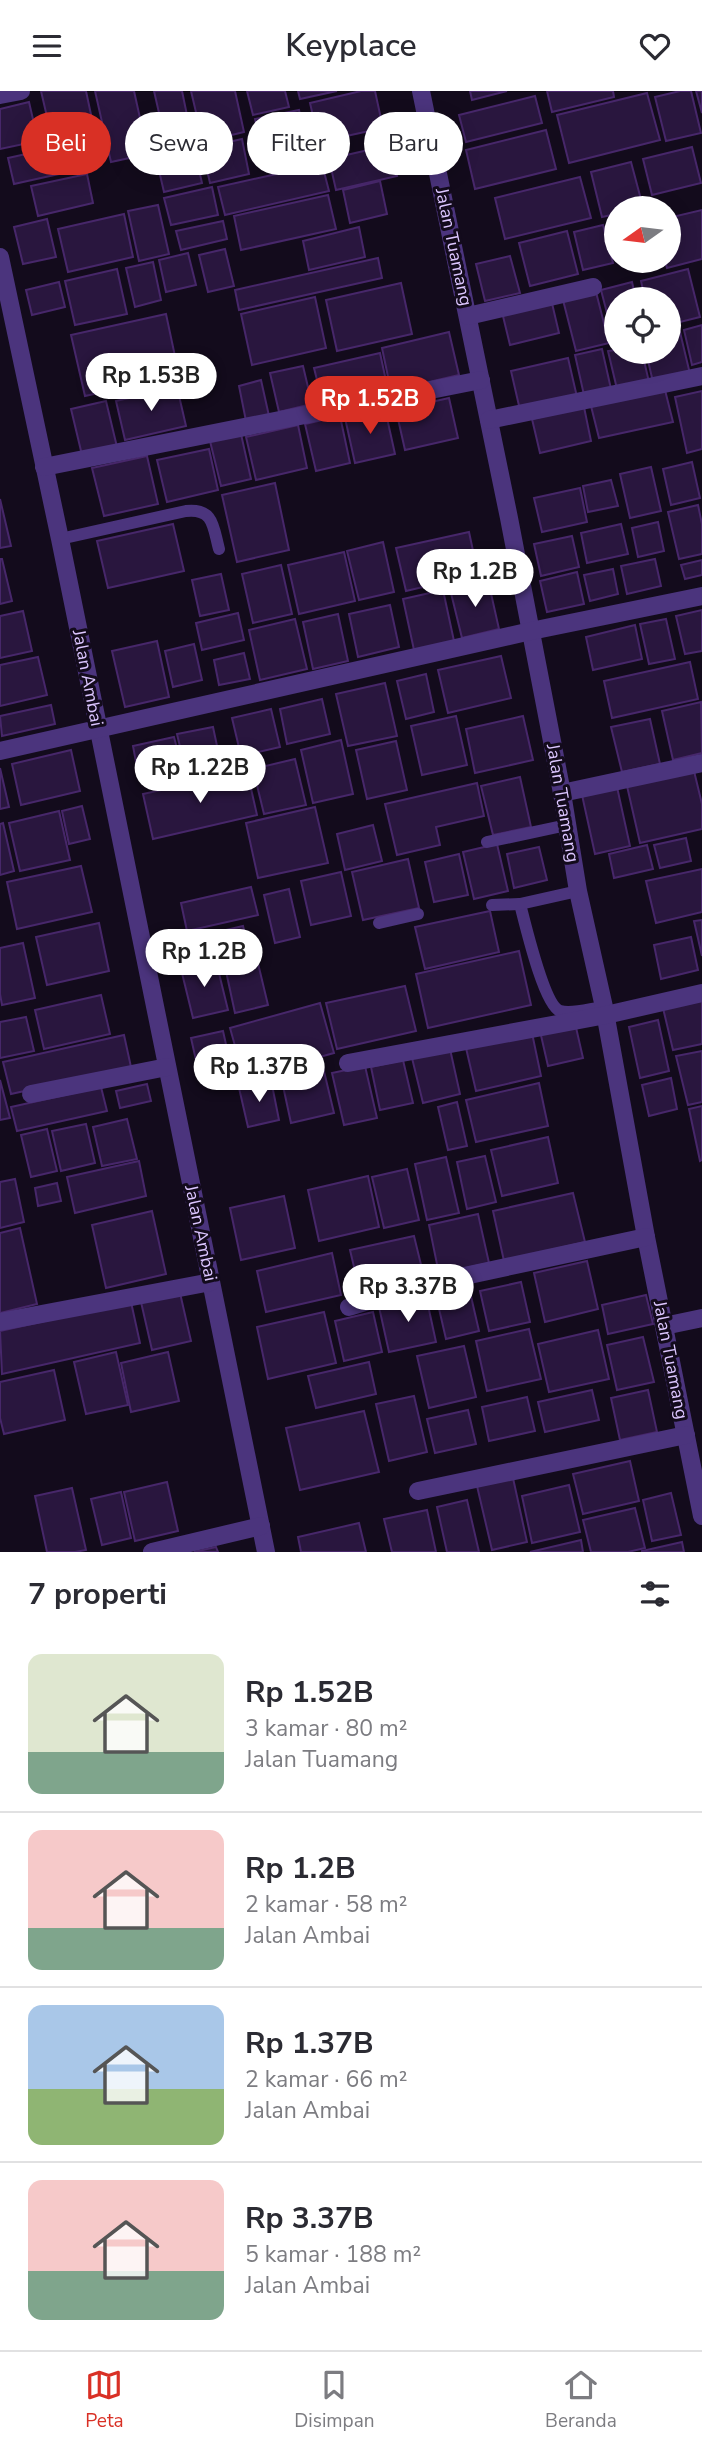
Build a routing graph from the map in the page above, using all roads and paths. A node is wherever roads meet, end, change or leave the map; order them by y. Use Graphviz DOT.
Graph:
graph roads {
  1 [pos="21,91"];
  2 [pos="421,91"];
  3 [pos="0,95"];
  4 [pos="0,257"];
  5 [pos="593,287"];
  6 [pos="468,316"];
  7 [pos="702,376"];
  8 [pos="481,380"];
  9 [pos="489,420"];
  10 [pos="44,467"];
  11 [pos="60,539"];
  12 [pos="219,549"];
  13 [pos="702,596"];
  14 [pos="531,631"];
  15 [pos="99,730"];
  16 [pos="0,751"];
  17 [pos="702,763"];
  18 [pos="562,793"];
  19 [pos="567,825"];
  20 [pos="487,842"];
  21 [pos="578,891"];
  22 [pos="520,904"];
  23 [pos="492,905"];
  24 [pos="418,914"];
  25 [pos="379,923"];
  26 [pos="702,993"];
  27 [pos="605,1011"];
  28 [pos="348,1063"];
  29 [pos="167,1067"];
  30 [pos="31,1094"];
  31 [pos="646,1237"];
  32 [pos="211,1282"];
  33 [pos="349,1307"];
  34 [pos="702,1318"];
  35 [pos="0,1322"];
  36 [pos="664,1326"];
  37 [pos="686,1435"];
  38 [pos="418,1491"];
  39 [pos="702,1516"];
  40 [pos="261,1526"];
  41 [pos="152,1552"];
  42 [pos="266,1552"];
  1 -- 3 [label="street"];
  2 -- 6 [label="street, Jalan Tuamang"];
  4 -- 10 [label="street, Jalan Ambai"];
  5 -- 6 [label="street"];
  6 -- 8 [label="street, Jalan Tuamang"];
  7 -- 9 [label="street"];
  8 -- 9 [label="street, Jalan Tuamang"];
  8 -- 10 [label="street"];
  9 -- 14 [label="street, Jalan Tuamang"];
  10 -- 11 [label="street, Jalan Ambai"];
  11 -- 12 [label="lane"];
  11 -- 15 [label="street, Jalan Ambai"];
  13 -- 14 [label="street"];
  14 -- 15 [label="street"];
  14 -- 18 [label="street, Jalan Tuamang"];
  15 -- 16 [label="street"];
  15 -- 29 [label="street, Jalan Ambai"];
  17 -- 18 [label="street"];
  18 -- 19 [label="street, Jalan Tuamang"];
  19 -- 20 [label="lane"];
  19 -- 21 [label="street, Jalan Tuamang"];
  21 -- 22 [label="lane"];
  21 -- 27 [label="street, Jalan Tuamang"];
  22 -- 23 [label="lane"];
  22 -- 27 [label="lane"];
  24 -- 25 [label="lane"];
  26 -- 27 [label="street"];
  27 -- 28 [label="street"];
  27 -- 31 [label="street, Jalan Tuamang"];
  29 -- 30 [label="street"];
  29 -- 32 [label="street, Jalan Ambai"];
  31 -- 33 [label="street"];
  31 -- 36 [label="street, Jalan Tuamang"];
  32 -- 35 [label="street"];
  32 -- 40 [label="street, Jalan Ambai"];
  34 -- 36 [label="street"];
  36 -- 37 [label="street, Jalan Tuamang"];
  37 -- 38 [label="street"];
  37 -- 39 [label="street, Jalan Tuamang"];
  40 -- 41 [label="street"];
  40 -- 42 [label="street, Jalan Ambai"];
}
